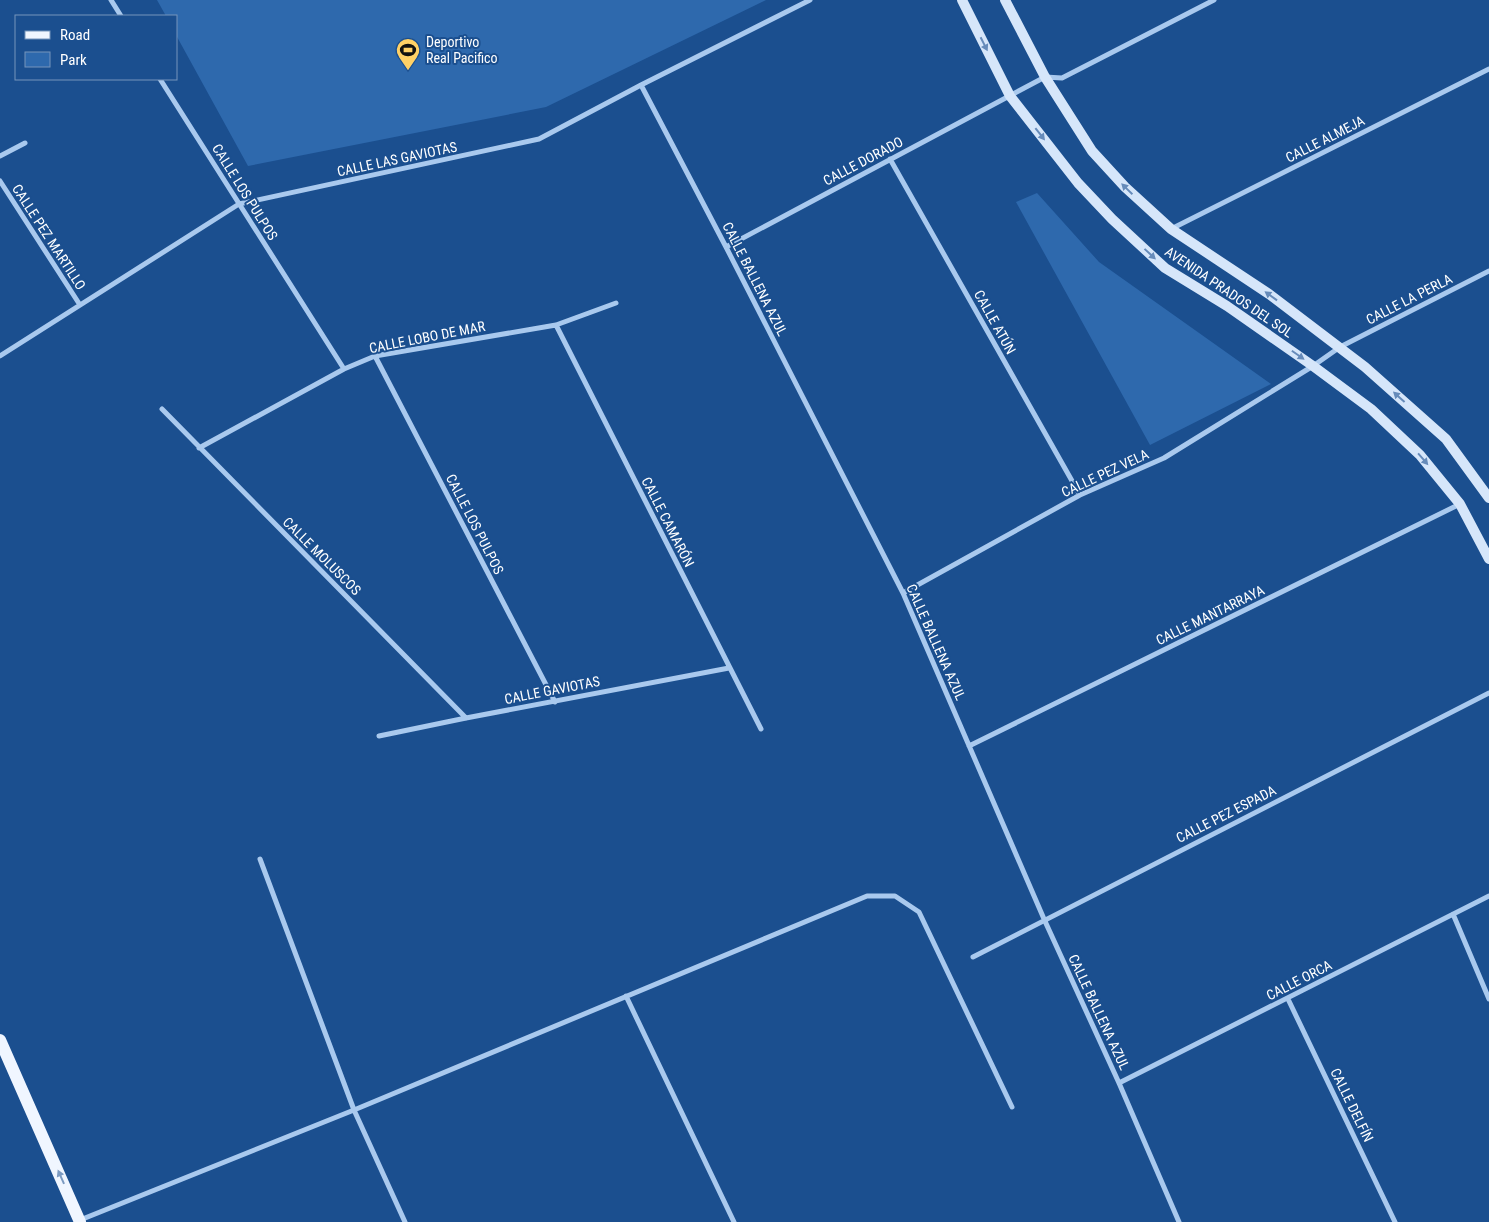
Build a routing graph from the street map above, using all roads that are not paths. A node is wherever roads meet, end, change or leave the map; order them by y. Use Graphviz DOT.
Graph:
graph roads {
  1 [pos="111,0"];
  2 [pos="810,0"];
  3 [pos="962,0"];
  4 [pos="1005,0"];
  5 [pos="1212,0"];
  6 [pos="120,15"];
  7 [pos="1489,69"];
  8 [pos="1045,77"];
  9 [pos="161,80"];
  10 [pos="641,85"];
  11 [pos="1010,96"];
  12 [pos="26,144"];
  13 [pos="0,156"];
  14 [pos="890,159"];
  15 [pos="0,181"];
  16 [pos="239,204"];
  17 [pos="1171,229"];
  18 [pos="726,247"];
  19 [pos="1489,272"];
  20 [pos="616,303"];
  21 [pos="80,305"];
  22 [pos="556,325"];
  23 [pos="1340,347"];
  24 [pos="0,356"];
  25 [pos="375,356"];
  26 [pos="1313,366"];
  27 [pos="344,369"];
  28 [pos="162,409"];
  29 [pos="199,448"];
  30 [pos="1488,493"];
  31 [pos="1080,495"];
  32 [pos="1460,504"];
  33 [pos="1489,559"];
  34 [pos="903,593"];
  35 [pos="729,668"];
  36 [pos="1489,693"];
  37 [pos="555,702"];
  38 [pos="466,718"];
  39 [pos="761,729"];
  40 [pos="379,736"];
  41 [pos="969,746"];
  42 [pos="260,859"];
  43 [pos="1489,896"];
  44 [pos="1453,914"];
  45 [pos="1044,919"];
  46 [pos="973,957"];
  47 [pos="626,996"];
  48 [pos="1288,999"];
  49 [pos="1489,999"];
  50 [pos="0,1040"];
  51 [pos="1119,1082"];
  52 [pos="1012,1107"];
  53 [pos="354,1110"];
  54 [pos="80,1221"];
  55 [pos="405,1222"];
  56 [pos="734,1222"];
  57 [pos="1179,1222"];
  58 [pos="1395,1222"];
  1 -- 6 [label="street"];
  2 -- 10 [label="street, CALLE LAS GAVIOTAS"];
  3 -- 11 [label="street, AVENIDA PRADOS DEL SOL, one-way"];
  4 -- 8 [label="street, AVENIDA PRADOS DEL SOL"];
  5 -- 8 [label="street"];
  7 -- 17 [label="street, CALLE ALMEJA"];
  8 -- 11 [label="street, CALLE DORADO"];
  17 -- 8 [label="street, AVENIDA PRADOS DEL SOL, one-way"];
  9 -- 16 [label="street, CALLE LOS PULPOS"];
  10 -- 16 [label="street, CALLE LAS GAVIOTAS"];
  10 -- 18 [label="street, CALLE BALLENA AZUL"];
  11 -- 14 [label="street, CALLE DORADO"];
  11 -- 26 [label="street, AVENIDA PRADOS DEL SOL, one-way"];
  12 -- 13 [label="street"];
  14 -- 18 [label="street, CALLE DORADO"];
  14 -- 31 [label="street, CALLE ATÚN"];
  15 -- 21 [label="street, CALLE PEZ MARTILLO"];
  16 -- 21 [label="street, CALLE LAS GAVIOTAS"];
  16 -- 27 [label="street, CALLE LOS PULPOS"];
  23 -- 17 [label="street, AVENIDA PRADOS DEL SOL, one-way"];
  18 -- 34 [label="street, CALLE BALLENA AZUL"];
  19 -- 23 [label="street, CALLE LA PERLA"];
  20 -- 22 [label="street, CALLE LOBO DE MAR"];
  21 -- 24 [label="street, CALLE LAS GAVIOTAS"];
  22 -- 25 [label="street, CALLE LOBO DE MAR"];
  22 -- 35 [label="street, CALLE CAMARÓN"];
  23 -- 26 [label="street, CALLE LA PERLA"];
  30 -- 23 [label="street, AVENIDA PRADOS DEL SOL, one-way"];
  25 -- 27 [label="street, CALLE LOBO DE MAR"];
  25 -- 37 [label="street, CALLE LOS PULPOS"];
  26 -- 31 [label="street, CALLE PEZ VELA"];
  26 -- 32 [label="street, AVENIDA PRADOS DEL SOL, one-way"];
  27 -- 29 [label="street, CALLE LOBO DE MAR"];
  28 -- 29 [label="street, CALLE MOLUSCOS"];
  29 -- 38 [label="street, CALLE MOLUSCOS"];
  31 -- 34 [label="street, CALLE PEZ VELA"];
  32 -- 33 [label="street, AVENIDA PRADOS DEL SOL"];
  32 -- 41 [label="street, CALLE MANTARRAYA"];
  34 -- 41 [label="street, CALLE BALLENA AZUL"];
  35 -- 37 [label="street, CALLE GAVIOTAS"];
  35 -- 39 [label="street, CALLE CAMARÓN"];
  36 -- 45 [label="street, CALLE PEZ ESPADA"];
  37 -- 38 [label="street, CALLE GAVIOTAS"];
  38 -- 40 [label="street, CALLE GAVIOTAS"];
  41 -- 45 [label="street, CALLE BALLENA AZUL"];
  42 -- 53 [label="street"];
  43 -- 44 [label="street, CALLE ORCA"];
  44 -- 48 [label="street, CALLE ORCA"];
  44 -- 49 [label="street"];
  45 -- 46 [label="street, CALLE PEZ ESPADA"];
  45 -- 51 [label="street, CALLE BALLENA AZUL"];
  47 -- 52 [label="street"];
  47 -- 53 [label="street"];
  47 -- 56 [label="street"];
  48 -- 51 [label="street, CALLE ORCA"];
  48 -- 58 [label="street, CALLE DELFÍN"];
  54 -- 50 [label="main road, one-way"];
  51 -- 57 [label="street, CALLE BALLENA AZUL"];
  53 -- 54 [label="street"];
  53 -- 55 [label="street"];
}
